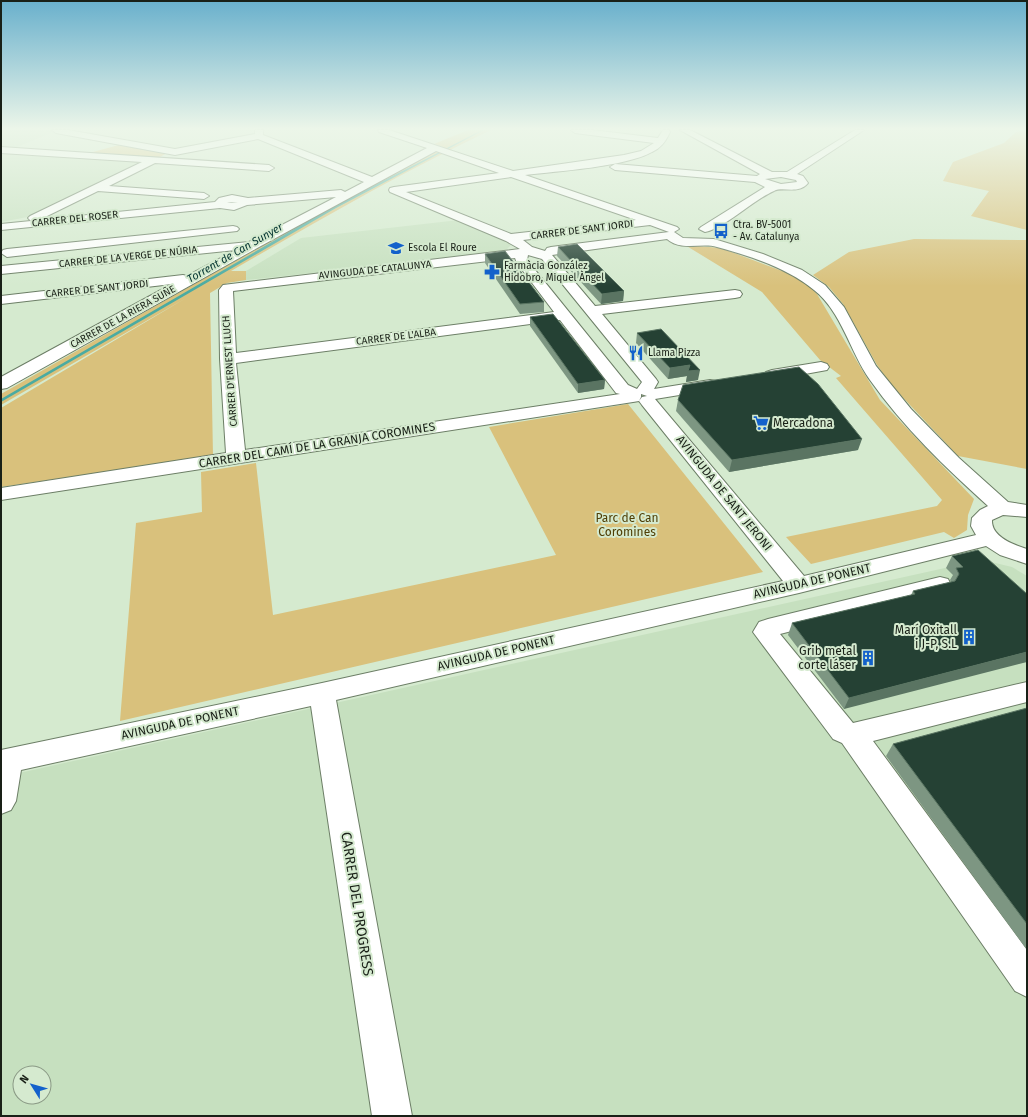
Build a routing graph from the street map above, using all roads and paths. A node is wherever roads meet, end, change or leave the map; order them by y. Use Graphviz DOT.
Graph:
graph roads {
  1 [pos="108,182"];
  2 [pos="370,182"];
  3 [pos="454,182"];
  4 [pos="539,182"];
  5 [pos="761,182"];
  6 [pos="802,182"];
  7 [pos="774,186"];
  8 [pos="96,188"];
  9 [pos="245,188"];
  10 [pos="350,193"];
  11 [pos="231,202"];
  12 [pos="653,221"];
  13 [pos="19,225"];
  14 [pos="1,227"];
  15 [pos="233,229"];
  16 [pos="675,230"];
  17 [pos="704,232"];
  18 [pos="510,238"];
  19 [pos="232,252"];
  20 [pos="529,253"];
  21 [pos="4,258"];
  22 [pos="1,270"];
  23 [pos="192,278"];
  24 [pos="228,288"];
  25 [pos="735,294"];
  26 [pos="1,300"];
  27 [pos="591,311"];
  28 [pos="564,315"];
  29 [pos="228,359"];
  30 [pos="821,367"];
  31 [pos="753,378"];
  32 [pos="722,383"];
  33 [pos="1,384"];
  34 [pos="643,395"];
  35 [pos="236,457"];
  36 [pos="1,494"];
  37 [pos="1003,508"];
  38 [pos="1027,511"];
  39 [pos="990,538"];
  40 [pos="1026,557"];
  41 [pos="875,566"];
  42 [pos="824,579"];
  43 [pos="799,585"];
  44 [pos="940,585"];
  45 [pos="901,595"];
  46 [pos="848,608"];
  47 [pos="1027,692"];
  48 [pos="322,693"];
  49 [pos="852,735"];
  50 [pos="5,761"];
  51 [pos="1,802"];
  52 [pos="1027,978"];
  53 [pos="392,1116"];
  1 -- 8 [label="street"];
  2 -- 10 [label="street, CARRER DE LA RIERA SUÑE"];
  3 -- 18 [label="street"];
  4 -- 12 [label="street"];
  5 -- 7 [label="street"];
  6 -- 7 [label="street"];
  7 -- 17 [label="street"];
  8 -- 11 [label="street"];
  8 -- 13 [label="street"];
  9 -- 11 [label="street"];
  10 -- 11 [label="street, CARRER DEL ROSER"];
  10 -- 19 [label="street, CARRER DE LA RIERA SUÑE"];
  11 -- 13 [label="street, CARRER DEL ROSER"];
  11 -- 15 [label="street"];
  12 -- 16 [label="street"];
  12 -- 18 [label="street, CARRER DE SANT JORDI"];
  13 -- 14 [label="street, CARRER DEL ROSER"];
  13 -- 21 [label="street"];
  15 -- 19 [label="street"];
  15 -- 21 [label="street"];
  16 -- 17 [label="street"];
  16 -- 20 [label="street, AVINGUDA DE CATALUNYA"];
  17 -- 37 [label="street"];
  18 -- 20 [label="street"];
  19 -- 22 [label="street, CARRER DE LA VERGE DE NÚRIA"];
  19 -- 23 [label="street, CARRER DE LA RIERA SUÑE"];
  20 -- 24 [label="street, AVINGUDA DE CATALUNYA"];
  20 -- 27 [label="street"];
  20 -- 28 [label="street, AVINGUDA DE SANT JERONI"];
  23 -- 26 [label="street, CARRER DE SANT JORDI"];
  23 -- 33 [label="street, CARRER DE LA RIERA SUÑE"];
  24 -- 29 [label="street, CARRER D'ERNEST LLUCH"];
  25 -- 27 [label="street"];
  27 -- 34 [label="street"];
  28 -- 29 [label="street, CARRER DE L'ALBA"];
  28 -- 34 [label="street, AVINGUDA DE SANT JERONI"];
  29 -- 35 [label="street, CARRER D'ERNEST LLUCH"];
  30 -- 31 [label="street"];
  32 -- 34 [label="street, CARRER DEL CAMÍ DE LA GRANJA COROMINES"];
  34 -- 35 [label="street, CARRER DEL CAMÍ DE LA GRANJA COROMINES"];
  34 -- 43 [label="street, AVINGUDA DE SANT JERONI"];
  35 -- 36 [label="street, CARRER DEL CAMÍ DE LA GRANJA COROMINES"];
  37 -- 38 [label="street"];
  37 -- 39 [label="street"];
  39 -- 40 [label="street"];
  39 -- 41 [label="street, AVINGUDA DE PONENT"];
  41 -- 42 [label="street, AVINGUDA DE PONENT"];
  41 -- 45 [label="street"];
  42 -- 43 [label="street, AVINGUDA DE PONENT"];
  42 -- 46 [label="street"];
  43 -- 48 [label="street, AVINGUDA DE PONENT"];
  44 -- 45 [label="street"];
  45 -- 46 [label="street"];
  46 -- 49 [label="street"];
  47 -- 49 [label="street"];
  48 -- 50 [label="street, AVINGUDA DE PONENT"];
  48 -- 53 [label="street, CARRER DEL PROGRESS"];
  49 -- 52 [label="street"];
  50 -- 51 [label="street"];
}
